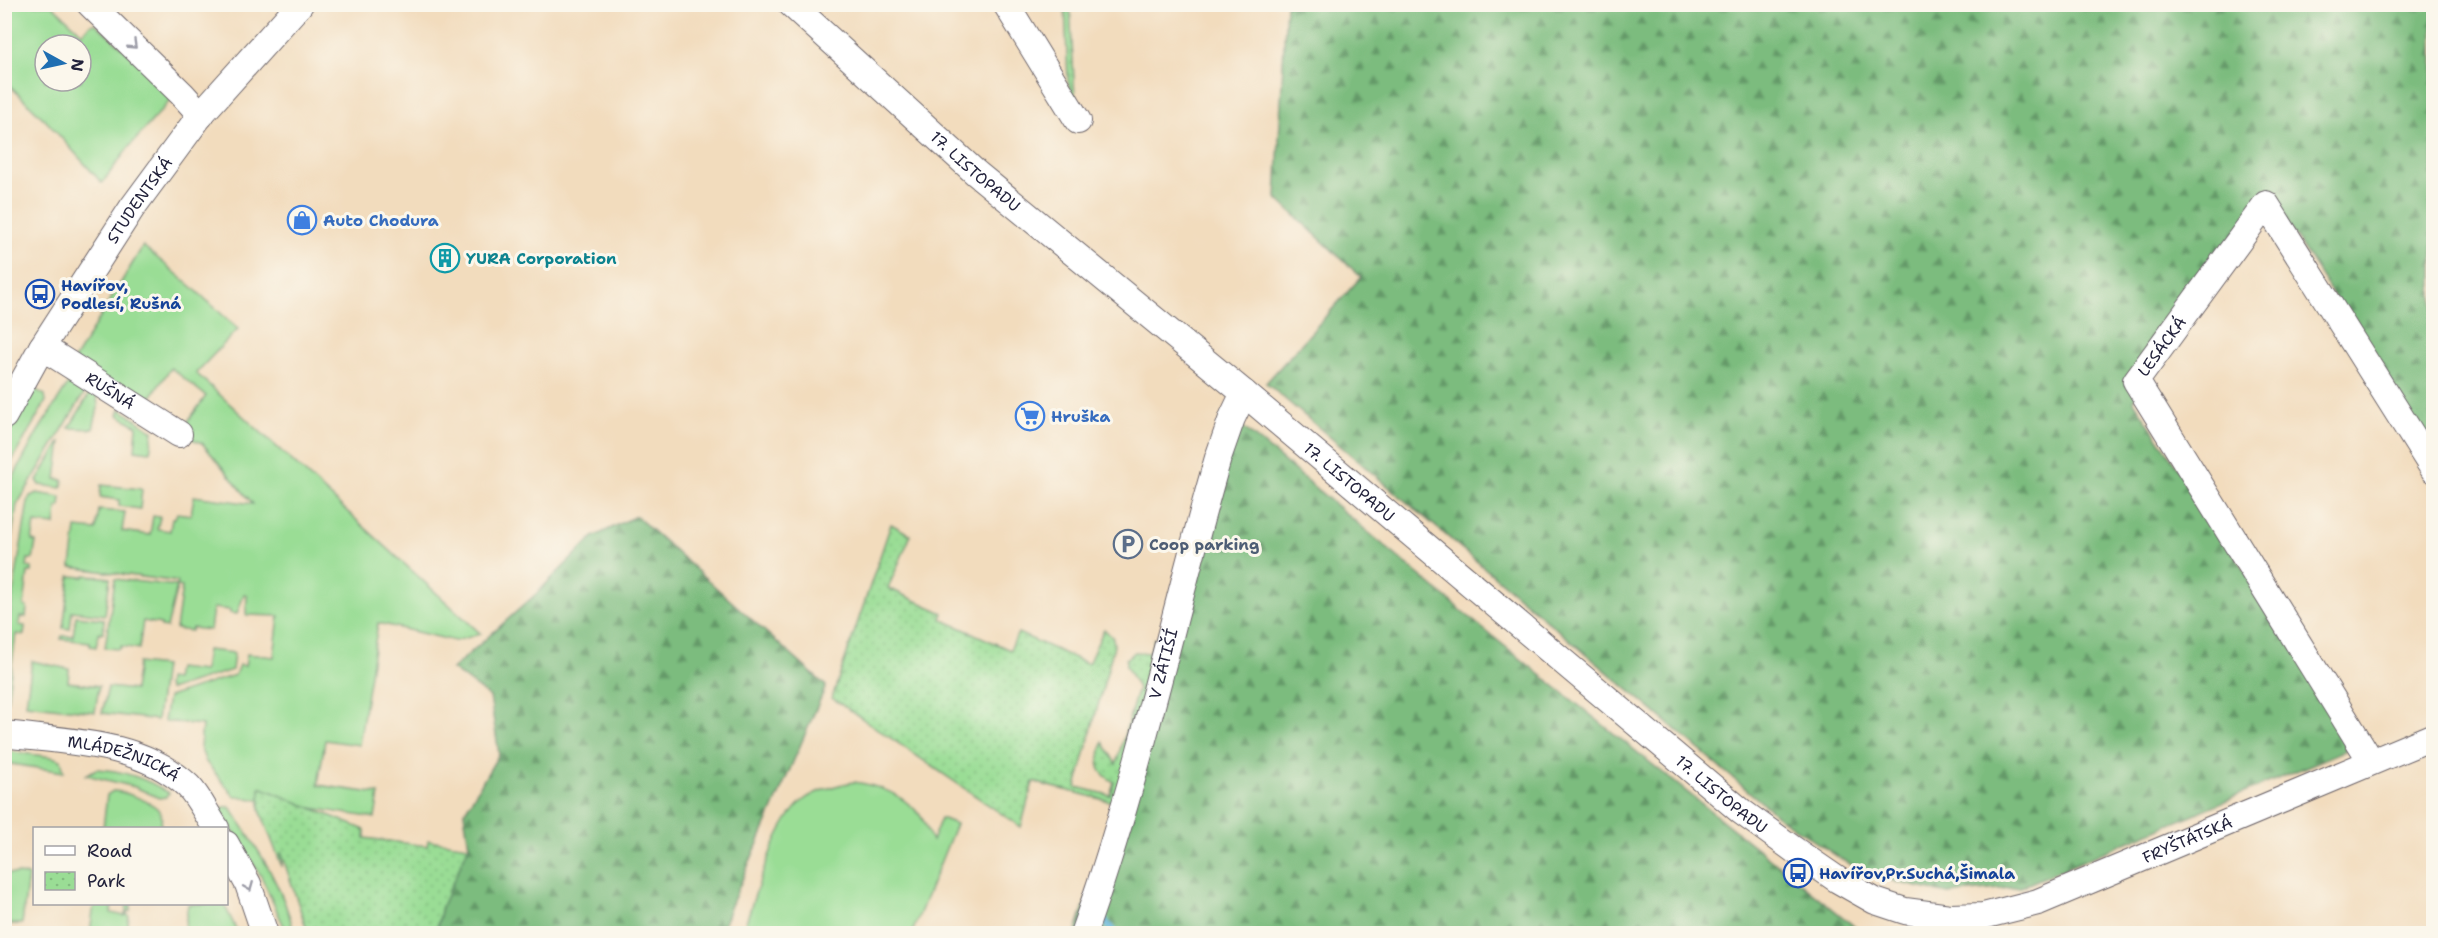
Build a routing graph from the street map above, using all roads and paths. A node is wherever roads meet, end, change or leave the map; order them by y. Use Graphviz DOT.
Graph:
graph roads {
  1 [pos="90,4"];
  2 [pos="300,4"];
  3 [pos="791,4"];
  4 [pos="1006,4"];
  5 [pos="201,115"];
  6 [pos="1078,121"];
  7 [pos="42,347"];
  8 [pos="1244,393"];
  9 [pos="4,416"];
  10 [pos="179,434"];
  11 [pos="2433,470"];
  12 [pos="4,734"];
  13 [pos="2433,736"];
  14 [pos="2371,761"];
  15 [pos="215,827"];
  16 [pos="228,848"];
  17 [pos="1937,924"];
  18 [pos="265,933"];
  19 [pos="1083,933"];
  1 -- 5 [label="street, one-way"];
  2 -- 5 [label="street, STUDENTSKÁ"];
  3 -- 8 [label="street, 17. LISTOPADU"];
  4 -- 6 [label="street"];
  5 -- 7 [label="street, STUDENTSKÁ"];
  7 -- 9 [label="street, STUDENTSKÁ"];
  7 -- 10 [label="street, RUŠNÁ"];
  8 -- 17 [label="street, 17. LISTOPADU"];
  8 -- 19 [label="street, V ZÁTIŠÍ"];
  11 -- 14 [label="street, LESÁCKÁ"];
  12 -- 15 [label="street, MLÁDEŽNICKÁ"];
  13 -- 14 [label="street, FRYŠTÁTSKÁ"];
  14 -- 17 [label="street, FRYŠTÁTSKÁ"];
  16 -- 18 [label="street, one-way"];
}
